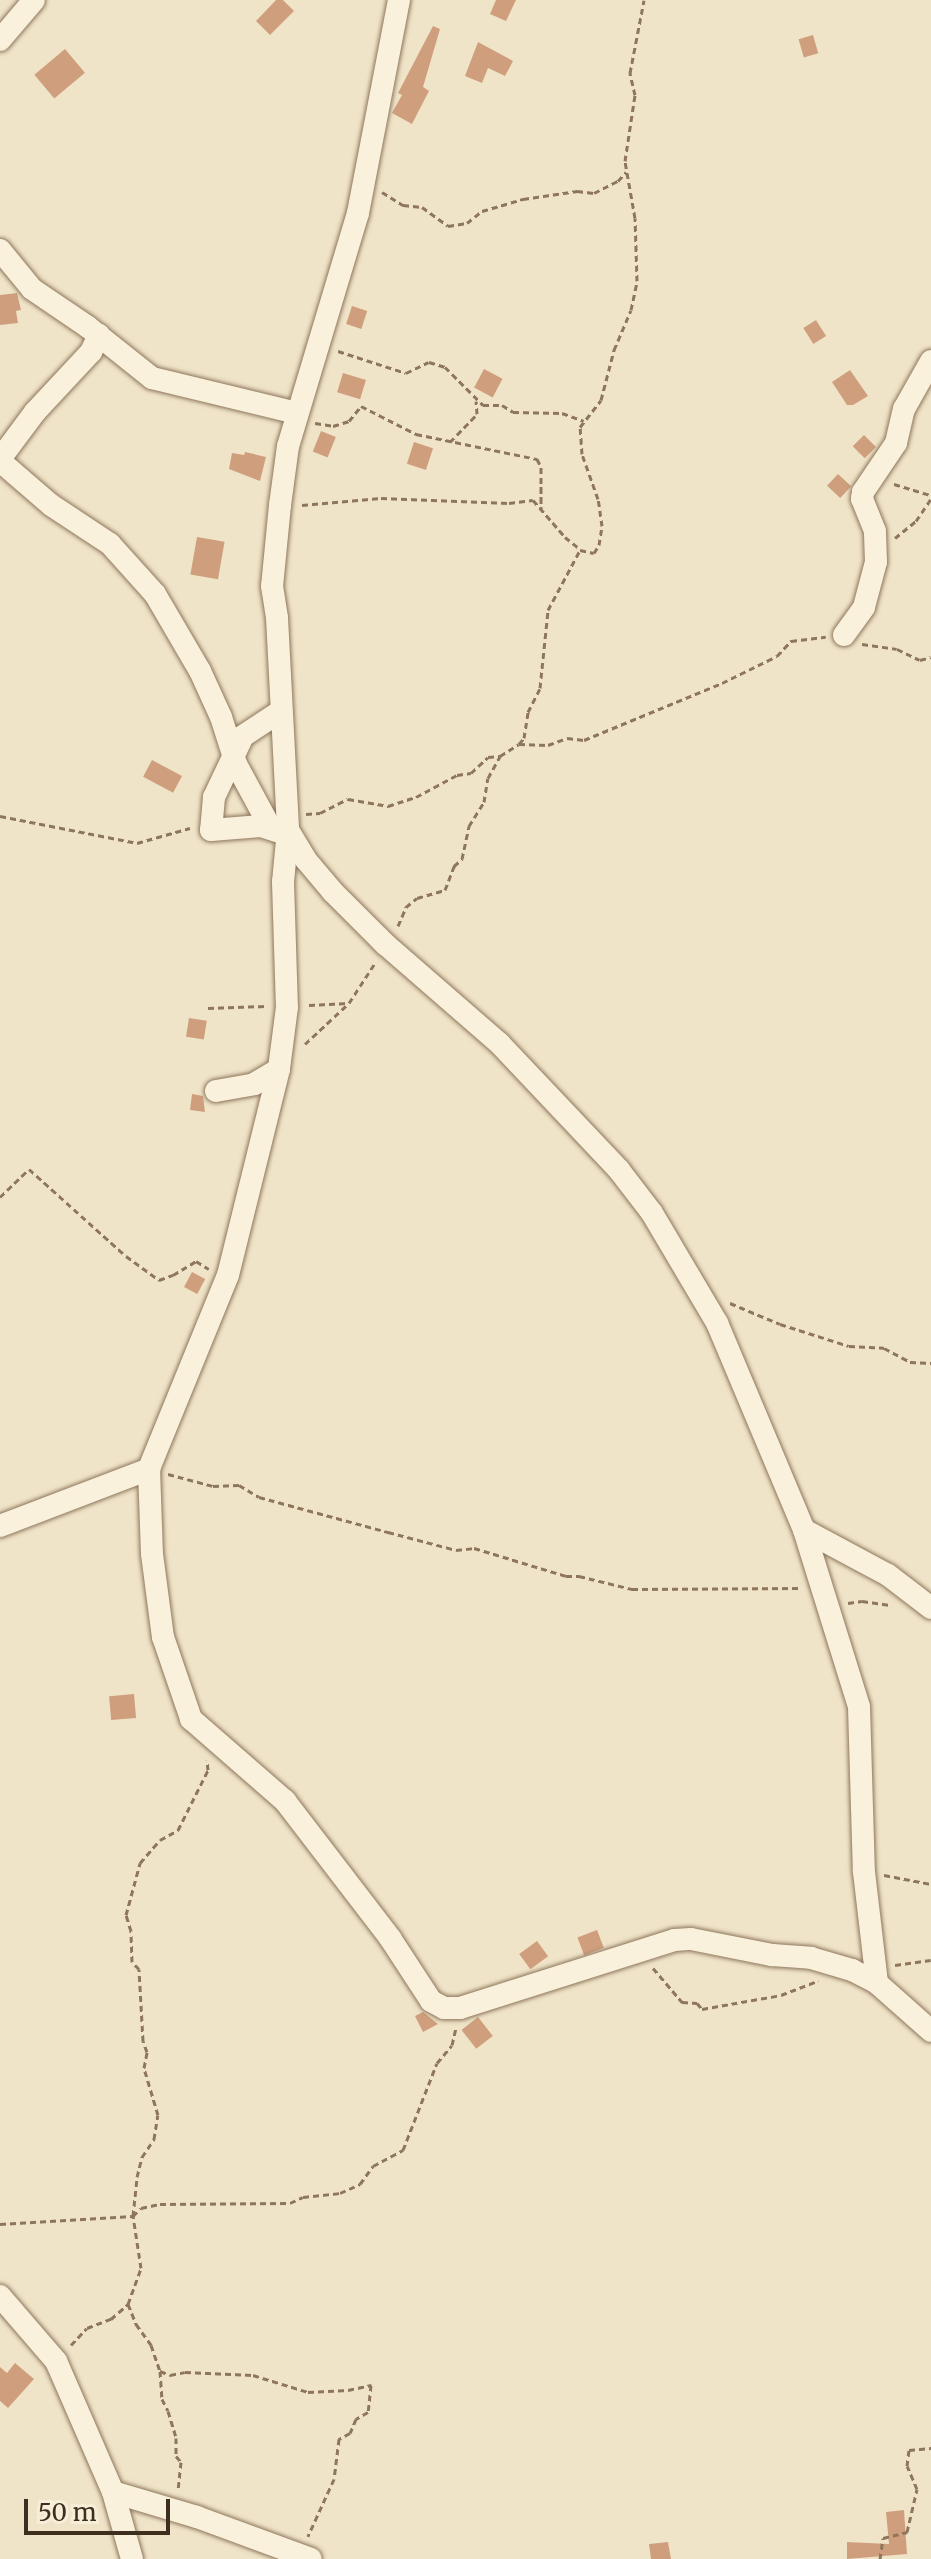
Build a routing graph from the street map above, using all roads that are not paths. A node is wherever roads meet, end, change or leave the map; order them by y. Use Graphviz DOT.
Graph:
graph roads {
  1 [pos="34,0"];
  2 [pos="399,0"];
  3 [pos="0,40"];
  4 [pos="0,250"];
  5 [pos="99,335"];
  6 [pos="931,361"];
  7 [pos="296,418"];
  8 [pos="0,460"];
  9 [pos="844,635"];
  10 [pos="281,711"];
  11 [pos="233,756"];
  12 [pos="283,827"];
  13 [pos="279,1069"];
  14 [pos="216,1091"];
  15 [pos="149,1469"];
  16 [pos="0,1526"];
  17 [pos="804,1530"];
  18 [pos="929,1608"];
  19 [pos="867,1974"];
  20 [pos="931,2031"];
  21 [pos="0,2296"];
  22 [pos="113,2492"];
  23 [pos="308,2558"];
  24 [pos="132,2559"];
  1 -- 3 [label="street"];
  2 -- 7 [label="street"];
  4 -- 5 [label="street"];
  5 -- 7 [label="street"];
  5 -- 8 [label="street"];
  6 -- 9 [label="street"];
  7 -- 10 [label="street"];
  8 -- 11 [label="street"];
  10 -- 11 [label="street"];
  10 -- 12 [label="street"];
  11 -- 12 [label="street"];
  11 -- 12 [label="street"];
  12 -- 13 [label="street"];
  12 -- 17 [label="street"];
  13 -- 14 [label="street"];
  13 -- 15 [label="street"];
  15 -- 16 [label="street"];
  15 -- 19 [label="street"];
  17 -- 18 [label="street"];
  17 -- 19 [label="street"];
  19 -- 20 [label="street"];
  21 -- 22 [label="street"];
  22 -- 23 [label="street"];
  22 -- 24 [label="street"];
}
